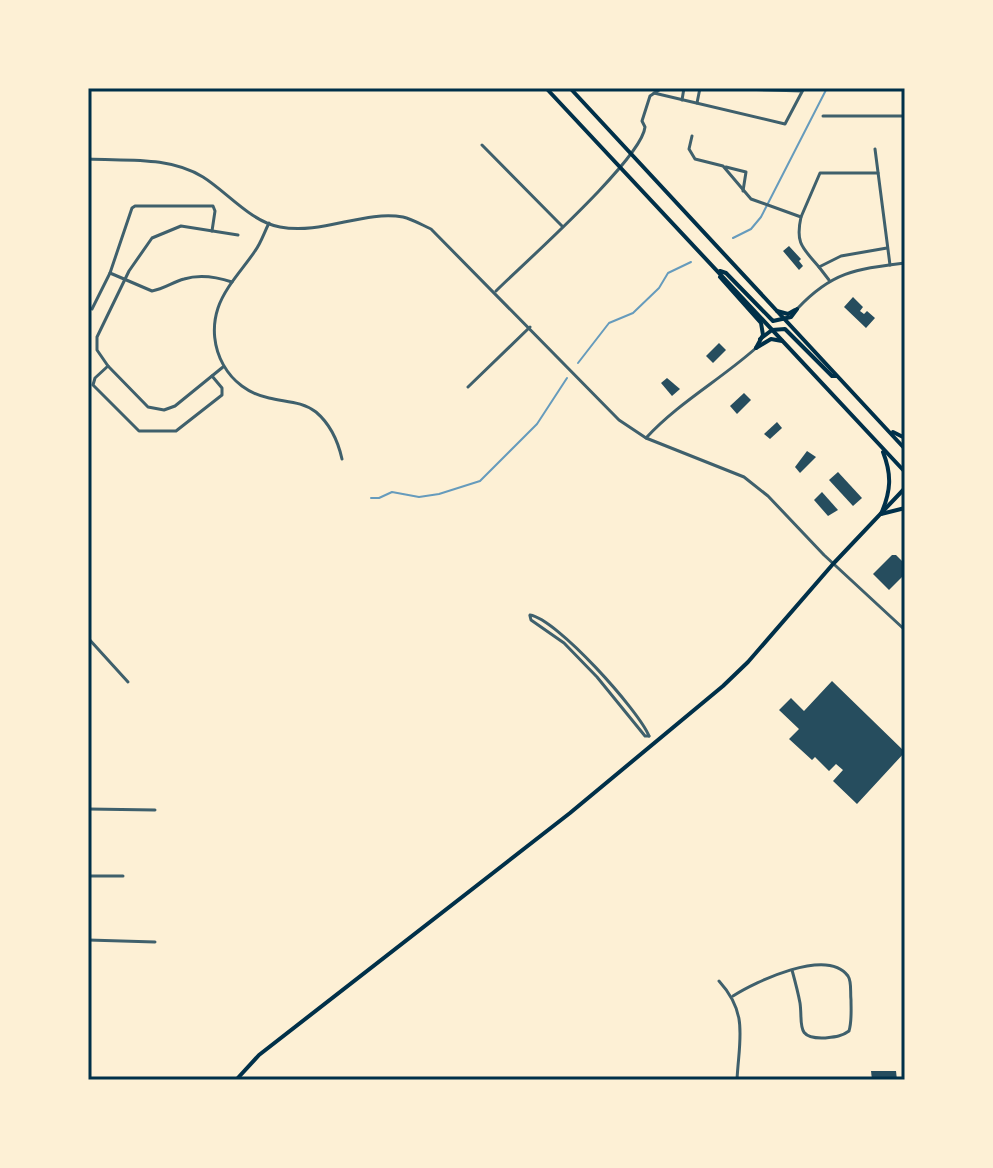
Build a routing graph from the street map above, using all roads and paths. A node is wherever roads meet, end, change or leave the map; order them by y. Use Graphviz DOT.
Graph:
graph roads {
  1 [pos="546,88"];
  2 [pos="570,88"];
  3 [pos="662,88"];
  4 [pos="684,88"];
  5 [pos="700,88"];
  6 [pos="710,88"];
  7 [pos="803,90"];
  8 [pos="654,93"];
  9 [pos="682,100"];
  10 [pos="697,103"];
  11 [pos="823,116"];
  12 [pos="905,116"];
  13 [pos="692,136"];
  14 [pos="482,145"];
  15 [pos="875,149"];
  16 [pos="631,153"];
  17 [pos="88,159"];
  18 [pos="621,166"];
  19 [pos="723,166"];
  20 [pos="878,173"];
  21 [pos="743,191"];
  22 [pos="801,217"];
  23 [pos="269,223"];
  24 [pos="562,226"];
  25 [pos="212,231"];
  26 [pos="238,235"];
  27 [pos="887,248"];
  28 [pos="905,263"];
  29 [pos="890,265"];
  30 [pos="819,267"];
  31 [pos="718,271"];
  32 [pos="110,273"];
  33 [pos="125,279"];
  34 [pos="830,280"];
  35 [pos="232,282"];
  36 [pos="495,292"];
  37 [pos="92,309"];
  38 [pos="797,309"];
  39 [pos="776,311"];
  40 [pos="784,320"];
  41 [pos="530,327"];
  42 [pos="772,330"];
  43 [pos="760,339"];
  44 [pos="784,342"];
  45 [pos="756,348"];
  46 [pos="108,366"];
  47 [pos="223,367"];
  48 [pos="212,376"];
  49 [pos="836,376"];
  50 [pos="468,387"];
  51 [pos="888,431"];
  52 [pos="646,438"];
  53 [pos="905,438"];
  54 [pos="880,446"];
  55 [pos="905,449"];
  56 [pos="342,459"];
  57 [pos="905,472"];
  58 [pos="905,488"];
  59 [pos="905,508"];
  60 [pos="881,514"];
  61 [pos="833,564"];
  62 [pos="530,615"];
  63 [pos="905,630"];
  64 [pos="88,638"];
  65 [pos="128,682"];
  66 [pos="649,736"];
  67 [pos="88,809"];
  68 [pos="155,810"];
  69 [pos="88,876"];
  70 [pos="123,876"];
  71 [pos="88,940"];
  72 [pos="155,942"];
  73 [pos="792,970"];
  74 [pos="719,981"];
  75 [pos="733,996"];
  76 [pos="236,1080"];
  77 [pos="737,1080"];
  1 -- 18 [label="main road"];
  2 -- 16 [label="main road"];
  3 -- 8 [label="street"];
  4 -- 9 [label="street"];
  5 -- 10 [label="street"];
  6 -- 7 [label="street"];
  7 -- 10 [label="street"];
  8 -- 9 [label="street"];
  8 -- 16 [label="street"];
  9 -- 10 [label="street"];
  11 -- 12 [label="street"];
  13 -- 19 [label="street"];
  14 -- 24 [label="street"];
  15 -- 20 [label="street"];
  16 -- 18 [label="street"];
  16 -- 39 [label="main road"];
  17 -- 23 [label="street"];
  18 -- 24 [label="street"];
  18 -- 31 [label="main road"];
  19 -- 21 [label="street"];
  19 -- 21 [label="street"];
  20 -- 22 [label="street"];
  20 -- 27 [label="street"];
  21 -- 22 [label="street"];
  22 -- 30 [label="street"];
  23 -- 35 [label="street"];
  23 -- 36 [label="street"];
  24 -- 36 [label="street"];
  25 -- 26 [label="street"];
  25 -- 32 [label="street"];
  25 -- 33 [label="street"];
  27 -- 29 [label="street"];
  27 -- 30 [label="street"];
  28 -- 29 [label="street"];
  29 -- 34 [label="street"];
  30 -- 34 [label="street"];
  31 -- 40 [label="main road"];
  31 -- 42 [label="main road"];
  31 -- 43 [label="main road"];
  32 -- 33 [label="street"];
  32 -- 37 [label="street"];
  33 -- 35 [label="street"];
  33 -- 46 [label="street"];
  34 -- 38 [label="street"];
  35 -- 47 [label="street"];
  36 -- 41 [label="street"];
  38 -- 39 [label="main road"];
  38 -- 40 [label="main road"];
  39 -- 40 [label="main road"];
  40 -- 49 [label="main road"];
  41 -- 50 [label="street"];
  41 -- 52 [label="street"];
  42 -- 43 [label="main road"];
  42 -- 44 [label="main road"];
  42 -- 49 [label="main road"];
  43 -- 45 [label="main road"];
  44 -- 45 [label="main road"];
  44 -- 54 [label="main road"];
  45 -- 52 [label="street"];
  46 -- 48 [label="street"];
  46 -- 48 [label="street"];
  47 -- 48 [label="street"];
  47 -- 56 [label="street"];
  49 -- 51 [label="main road"];
  51 -- 53 [label="main road"];
  51 -- 55 [label="main road"];
  52 -- 61 [label="street"];
  54 -- 57 [label="main road"];
  54 -- 60 [label="main road"];
  58 -- 60 [label="main road"];
  59 -- 60 [label="main road"];
  60 -- 61 [label="main road"];
  61 -- 63 [label="street"];
  61 -- 76 [label="main road"];
  62 -- 66 [label="street"];
  64 -- 65 [label="street"];
  67 -- 68 [label="street"];
  69 -- 70 [label="street"];
  71 -- 72 [label="street"];
  73 -- 73 [label="street"];
  73 -- 75 [label="street"];
  74 -- 75 [label="street"];
  75 -- 77 [label="street"];
}
